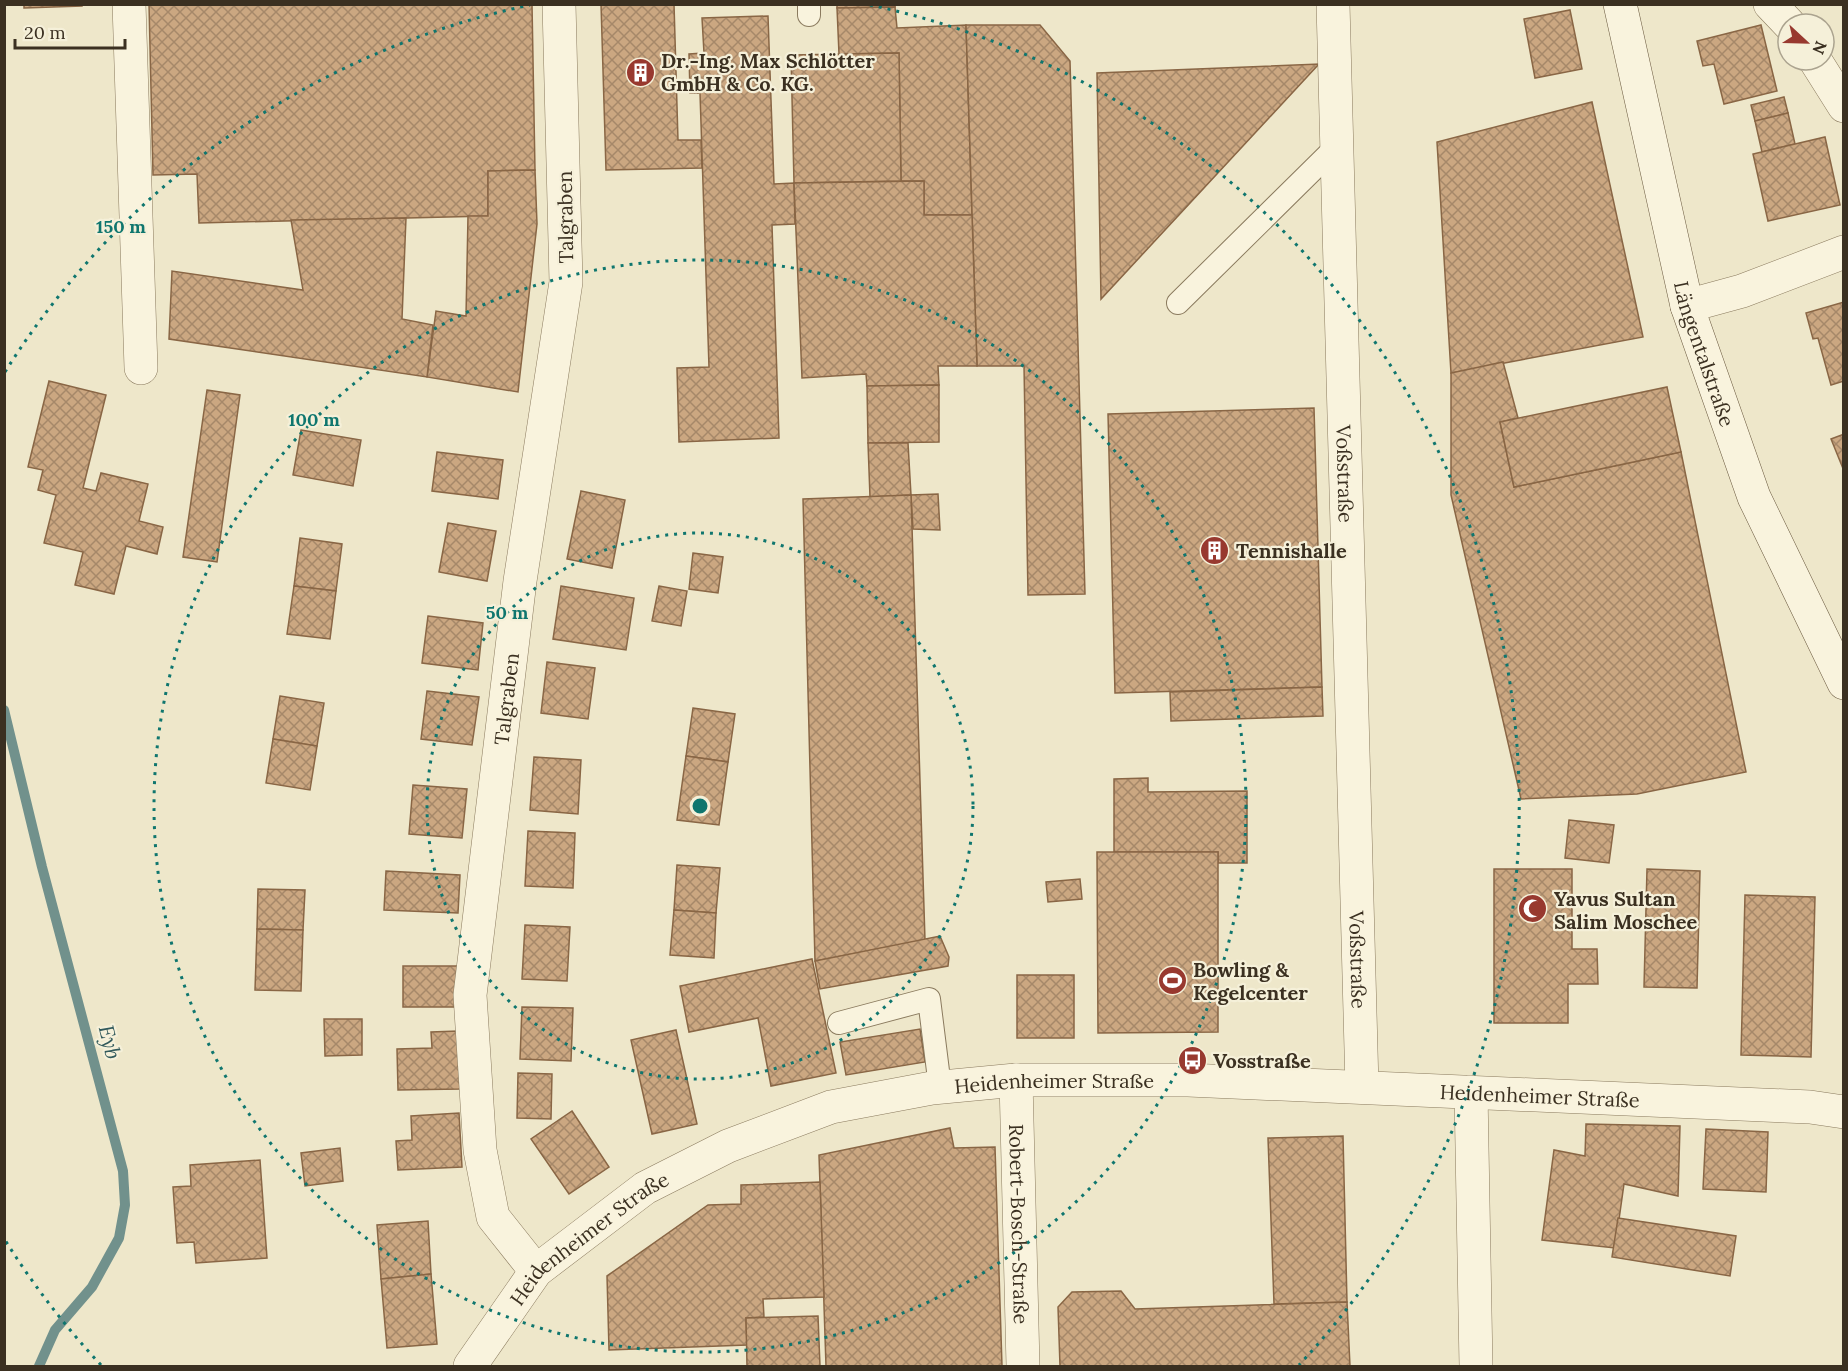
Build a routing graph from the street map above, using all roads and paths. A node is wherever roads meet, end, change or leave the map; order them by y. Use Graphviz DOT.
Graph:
graph roads {
  1 [pos="129,4"];
  2 [pos="559,4"];
  3 [pos="1333,4"];
  4 [pos="1620,4"];
  5 [pos="1823,72"];
  6 [pos="1844,106"];
  7 [pos="1337,146"];
  8 [pos="1844,252"];
  9 [pos="1178,303"];
  10 [pos="1687,306"];
  11 [pos="141,368"];
  12 [pos="1844,683"];
  13 [pos="839,1023"];
  14 [pos="1016,1080"];
  15 [pos="940,1087"];
  16 [pos="1362,1087"];
  17 [pos="1471,1092"];
  18 [pos="1844,1112"];
  19 [pos="536,1271"];
  20 [pos="470,1366"];
  21 [pos="1023,1366"];
  22 [pos="1476,1366"];
  1 -- 11 [label="street"];
  2 -- 19 [label="street, Talgraben"];
  3 -- 7 [label="street, Voßstraße"];
  4 -- 10 [label="street, Längentalstraße"];
  5 -- 6 [label="street"];
  7 -- 9 [label="lane"];
  7 -- 16 [label="street, Voßstraße"];
  8 -- 10 [label="street"];
  10 -- 12 [label="street, Längentalstraße"];
  13 -- 15 [label="lane"];
  14 -- 15 [label="street, Heidenheimer Straße"];
  14 -- 16 [label="street, Heidenheimer Straße"];
  14 -- 21 [label="street, Robert-Bosch-Straße"];
  15 -- 19 [label="street, Heidenheimer Straße"];
  16 -- 17 [label="street, Heidenheimer Straße"];
  17 -- 18 [label="street, Heidenheimer Straße"];
  17 -- 22 [label="street"];
  19 -- 20 [label="street, Heidenheimer Straße"];
}
